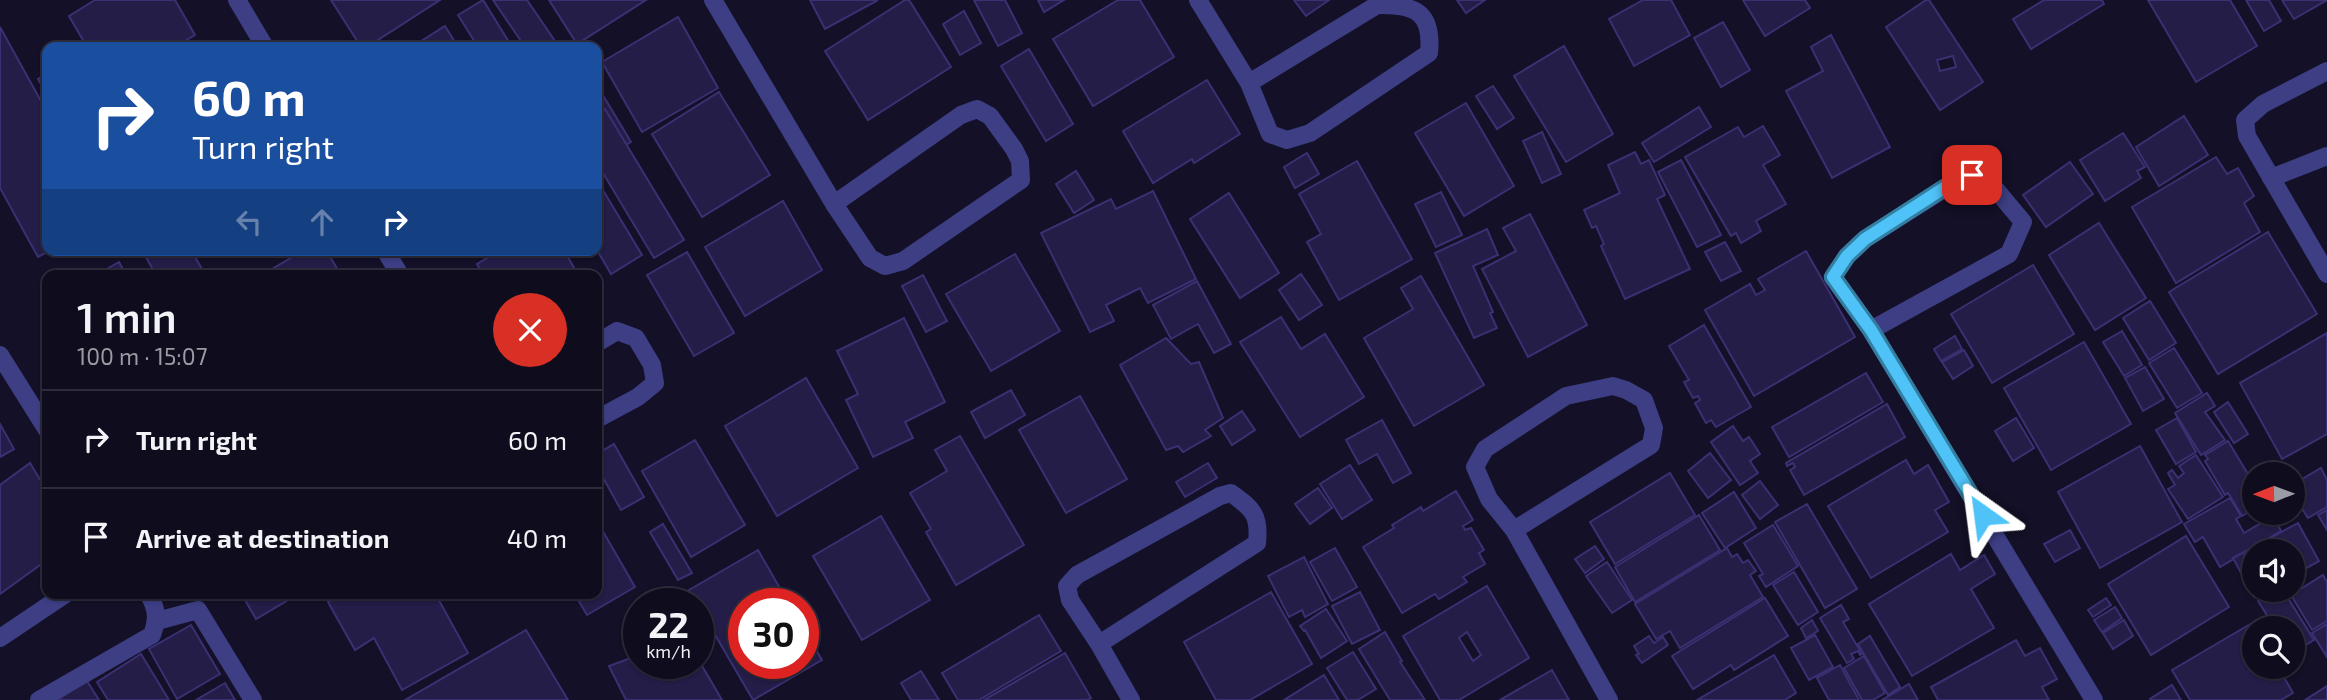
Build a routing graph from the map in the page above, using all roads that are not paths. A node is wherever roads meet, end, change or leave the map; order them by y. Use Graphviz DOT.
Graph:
graph roads {
  1 [pos="237,0"];
  2 [pos="713,0"];
  3 [pos="1198,0"];
  4 [pos="262,42"];
  5 [pos="2327,71"];
  6 [pos="1249,83"];
  7 [pos="2327,156"];
  8 [pos="2271,178"];
  9 [pos="834,204"];
  10 [pos="2327,274"];
  11 [pos="1871,330"];
  12 [pos="602,340"];
  13 [pos="1,359"];
  14 [pos="602,416"];
  15 [pos="42,422"];
  16 [pos="1514,530"];
  17 [pos="58,599"];
  18 [pos="152,599"];
  19 [pos="157,621"];
  20 [pos="0,638"];
  21 [pos="1099,644"];
  22 [pos="39,700"];
  23 [pos="253,700"];
  24 [pos="1131,700"];
  25 [pos="1609,700"];
  26 [pos="2094,700"];
  1 -- 4 [label="street"];
  2 -- 9 [label="street"];
  3 -- 6 [label="street"];
  5 -- 8 [label="street"];
  6 -- 6 [label="street"];
  7 -- 8 [label="street"];
  8 -- 10 [label="street"];
  9 -- 9 [label="street"];
  11 -- 11 [label="street"];
  11 -- 26 [label="street"];
  12 -- 14 [label="street"];
  13 -- 15 [label="street"];
  16 -- 16 [label="street"];
  16 -- 25 [label="street"];
  17 -- 20 [label="street"];
  18 -- 19 [label="street"];
  19 -- 22 [label="street"];
  19 -- 23 [label="street"];
  21 -- 21 [label="street"];
  21 -- 24 [label="street"];
}
